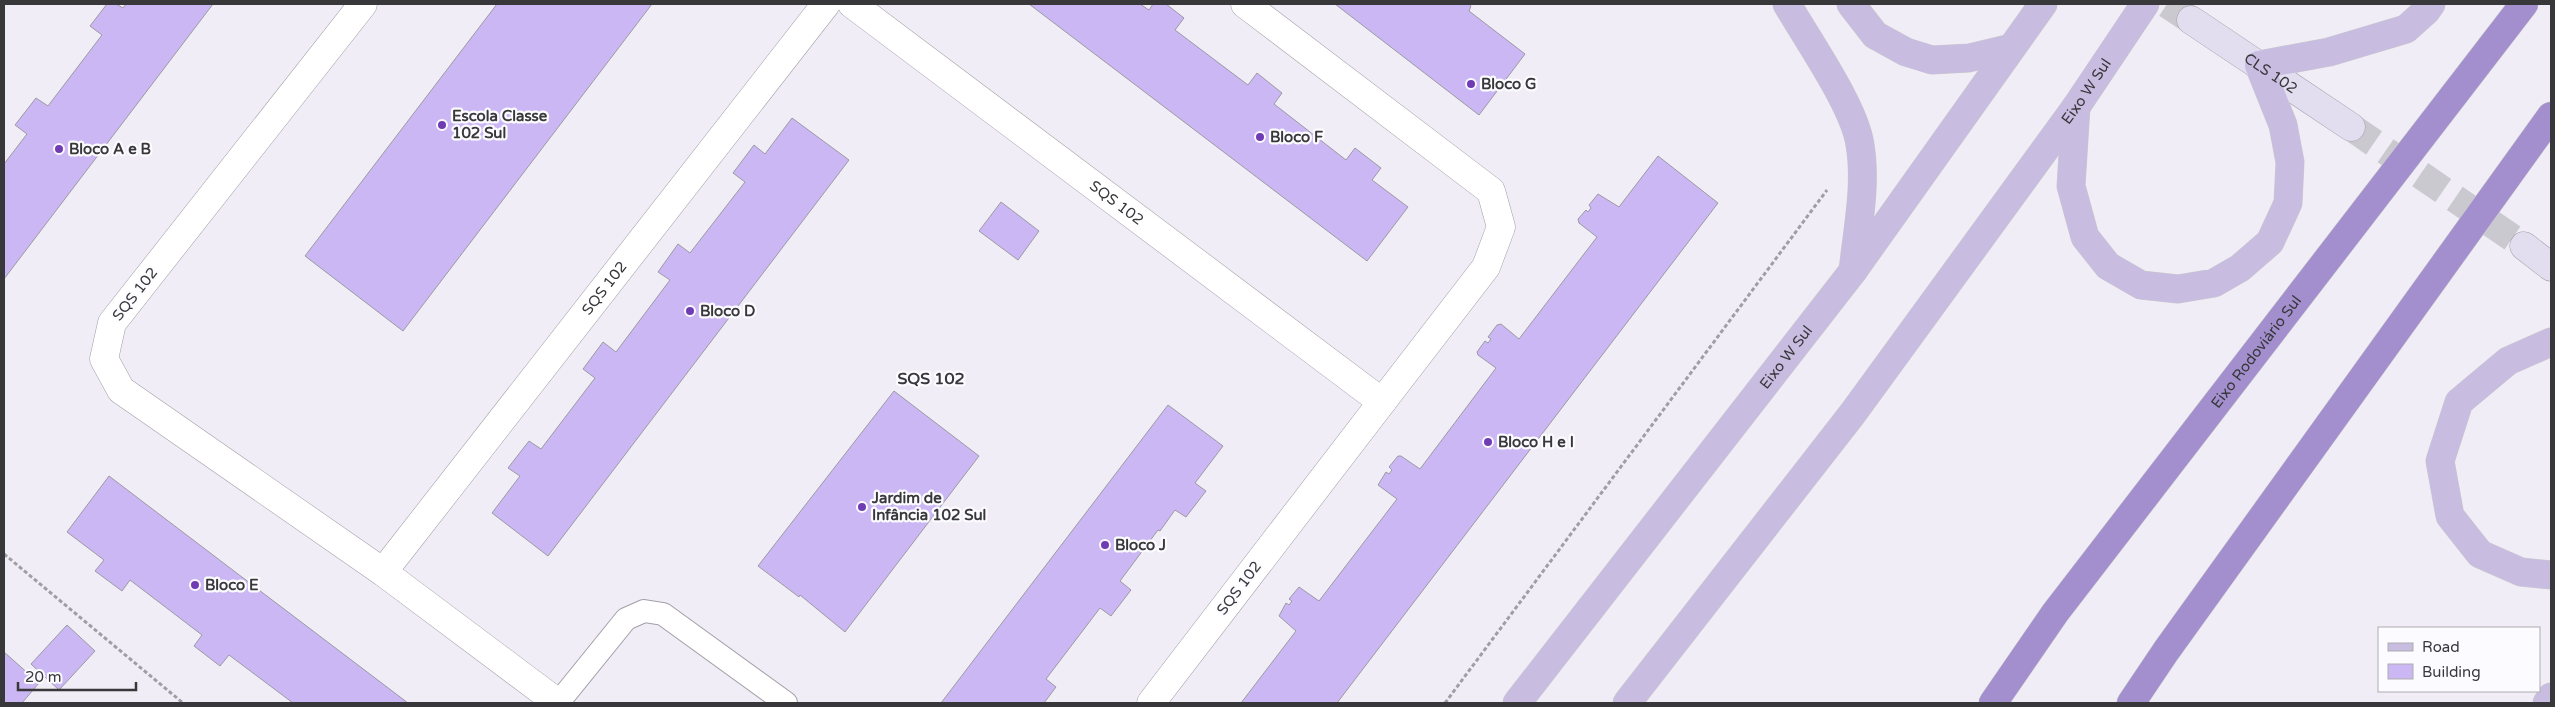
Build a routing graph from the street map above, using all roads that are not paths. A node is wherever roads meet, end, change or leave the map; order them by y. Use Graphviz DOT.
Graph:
graph roads {
  1 [pos="363,4"];
  2 [pos="826,4"];
  3 [pos="852,4"];
  4 [pos="1245,4"];
  5 [pos="1787,4"];
  6 [pos="1850,4"];
  7 [pos="2043,4"];
  8 [pos="2145,4"];
  9 [pos="2431,4"];
  10 [pos="2524,4"];
  11 [pos="2191,20"];
  12 [pos="2012,48"];
  13 [pos="2259,65"];
  14 [pos="2076,107"];
  15 [pos="2551,116"];
  16 [pos="2351,127"];
  17 [pos="2524,246"];
  18 [pos="2551,266"];
  19 [pos="1853,271"];
  20 [pos="2551,342"];
  21 [pos="1382,402"];
  22 [pos="383,572"];
  23 [pos="2551,575"];
  24 [pos="2551,697"];
  25 [pos="558,703"];
  26 [pos="786,703"];
  27 [pos="1151,703"];
  28 [pos="1518,703"];
  29 [pos="1627,703"];
  30 [pos="1993,703"];
  31 [pos="2131,703"];
  32 [pos="2547,703"];
  1 -- 22 [label="street, SQS 102"];
  2 -- 22 [label="street, SQS 102"];
  3 -- 21 [label="street, SQS 102"];
  4 -- 21 [label="street, SQS 102"];
  5 -- 19 [label="main road"];
  6 -- 12 [label="main road"];
  7 -- 12 [label="main road, Eixo W Sul"];
  8 -- 14 [label="main road, Eixo W Sul"];
  9 -- 13 [label="main road"];
  10 -- 30 [label="highway, Eixo Rodoviário Sul"];
  11 -- 13 [label="main road, CLS 102"];
  12 -- 19 [label="main road, Eixo W Sul"];
  13 -- 14 [label="main road"];
  13 -- 16 [label="main road, CLS 102"];
  14 -- 29 [label="main road, Eixo W Sul"];
  15 -- 31 [label="highway"];
  17 -- 18 [label="main road"];
  19 -- 28 [label="main road, Eixo W Sul"];
  20 -- 23 [label="main road"];
  21 -- 27 [label="street, SQS 102"];
  22 -- 25 [label="street, SQS 102"];
  24 -- 32 [label="main road"];
  25 -- 26 [label="lane"];
}
